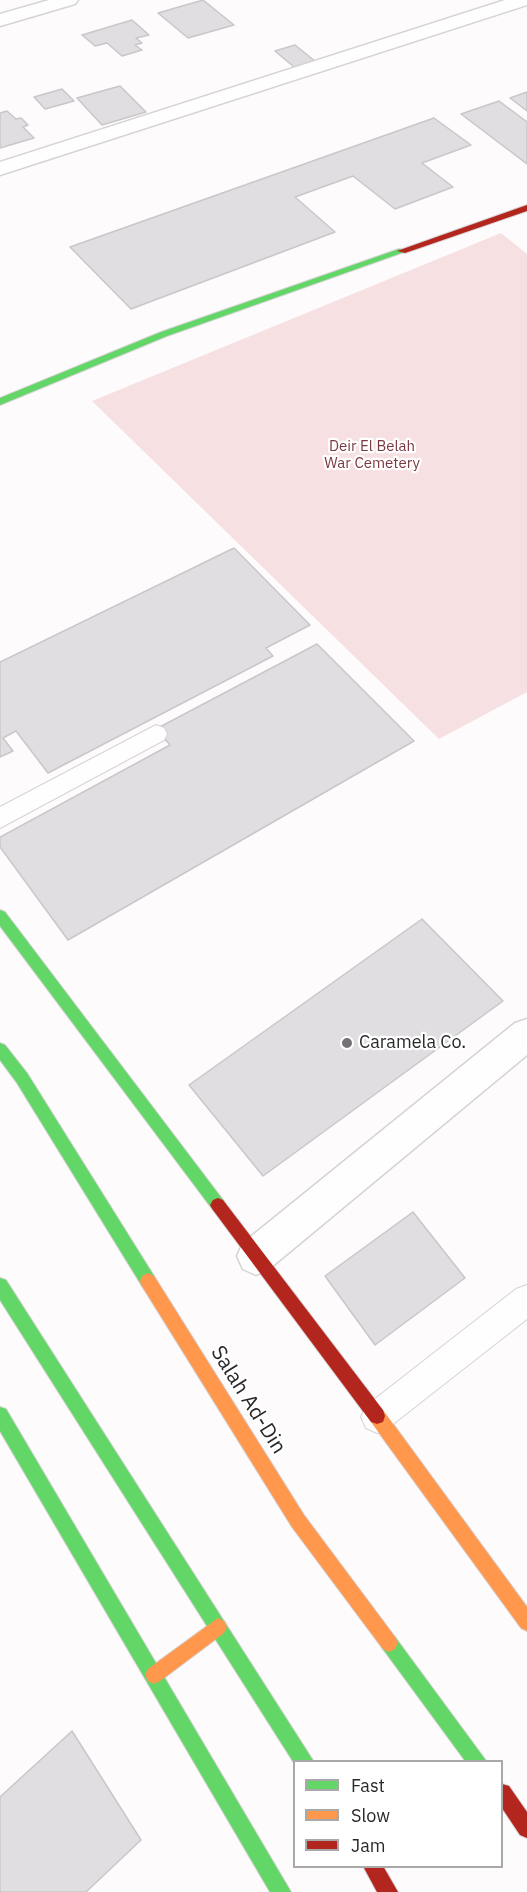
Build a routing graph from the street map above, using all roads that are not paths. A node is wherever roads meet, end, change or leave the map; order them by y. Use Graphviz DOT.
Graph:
graph roads {
  1 [pos="69,0"];
  2 [pos="523,0"];
  3 [pos="0,20"];
  4 [pos="0,169"];
  5 [pos="527,208"];
  6 [pos="0,402"];
  7 [pos="156,734"];
  8 [pos="0,818"];
  9 [pos="0,916"];
  10 [pos="527,1034"];
  11 [pos="0,1049"];
  12 [pos="256,1256"];
  13 [pos="0,1286"];
  14 [pos="527,1300"];
  15 [pos="0,1415"];
  16 [pos="377,1417"];
  17 [pos="527,1622"];
  18 [pos="218,1627"];
  19 [pos="154,1675"];
  20 [pos="304,1760"];
  21 [pos="477,1760"];
  22 [pos="503,1796"];
  23 [pos="527,1828"];
  24 [pos="373,1868"];
  25 [pos="281,1892"];
  26 [pos="388,1892"];
  1 -- 3 [label="street"];
  2 -- 4 [label="street"];
  5 -- 6 [label="main road"];
  7 -- 8 [label="lane"];
  9 -- 12 [label="main road"];
  10 -- 12 [label="street"];
  11 -- 21 [label="main road, Salah Ad-Din"];
  12 -- 16 [label="main road"];
  13 -- 18 [label="main road"];
  14 -- 16 [label="lane"];
  15 -- 19 [label="main road"];
  16 -- 17 [label="main road"];
  18 -- 19 [label="main road"];
  18 -- 20 [label="main road"];
  19 -- 25 [label="main road"];
  22 -- 23 [label="main road"];
  24 -- 26 [label="main road"];
}
